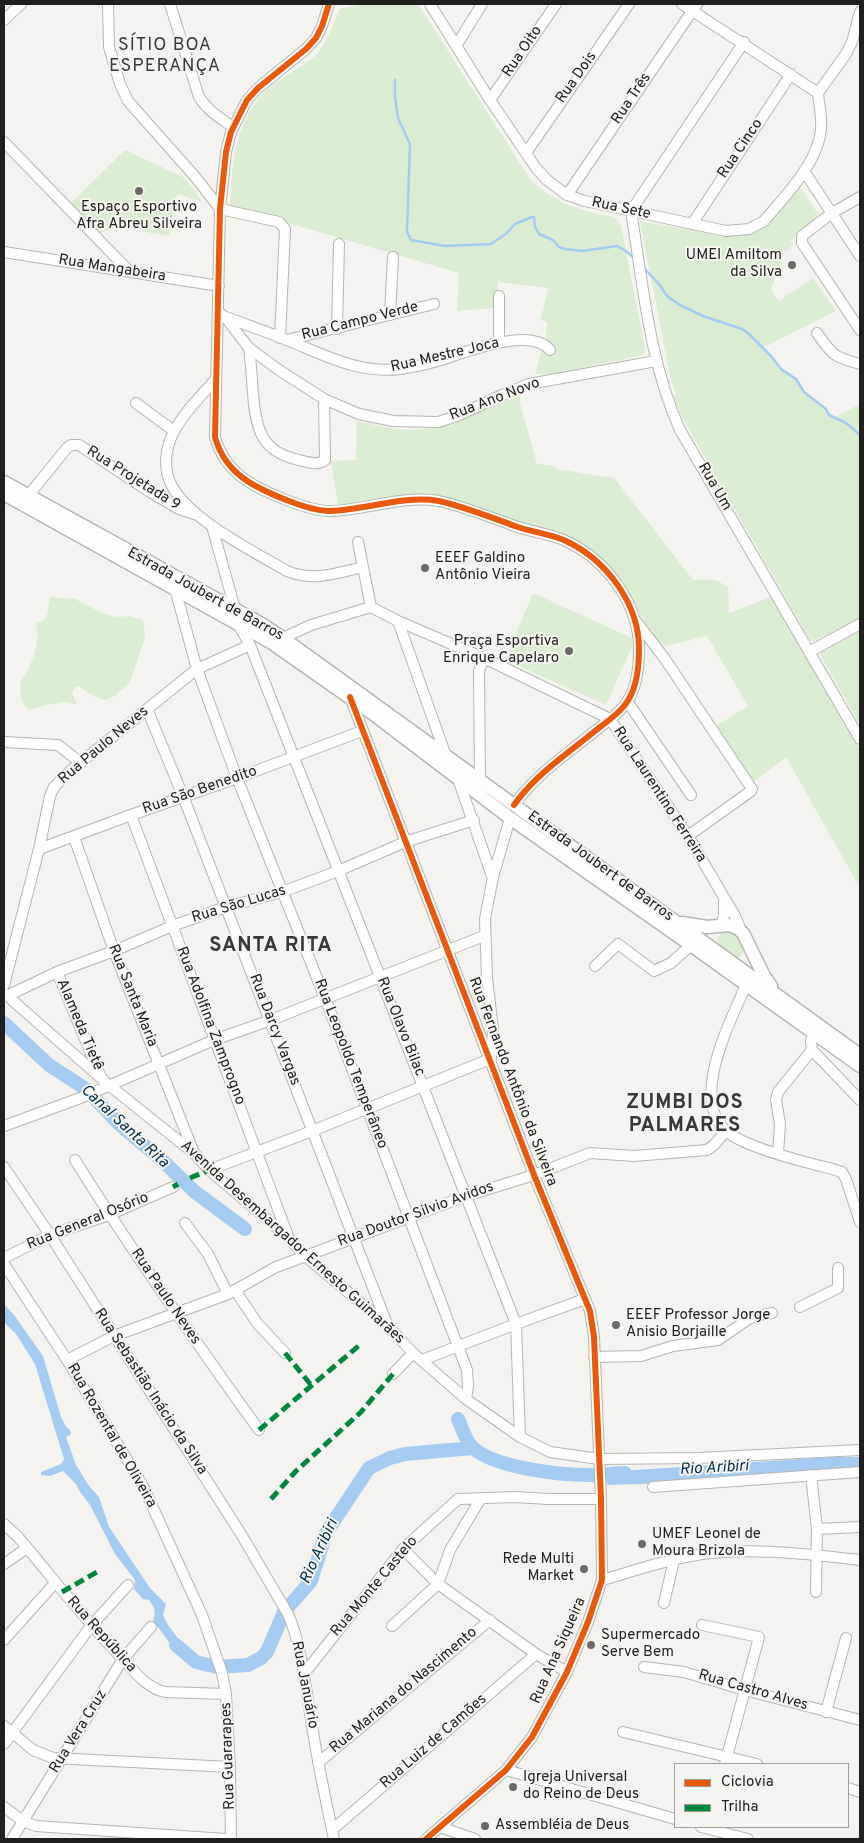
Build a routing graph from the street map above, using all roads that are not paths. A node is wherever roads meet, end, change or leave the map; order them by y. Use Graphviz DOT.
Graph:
graph roads {
  1 [pos="21,4"];
  2 [pos="108,4"];
  3 [pos="170,4"];
  4 [pos="329,4"];
  5 [pos="430,4"];
  6 [pos="482,4"];
  7 [pos="556,4"];
  8 [pos="629,4"];
  9 [pos="682,4"];
  10 [pos="695,7"];
  11 [pos="860,12"];
  12 [pos="4,20"];
  13 [pos="744,42"];
  14 [pos="456,46"];
  15 [pos="791,74"];
  16 [pos="818,93"];
  17 [pos="490,100"];
  18 [pos="233,127"];
  19 [pos="4,142"];
  20 [pos="526,153"];
  21 [pos="804,171"];
  22 [pos="567,195"];
  23 [pos="860,198"];
  24 [pos="220,209"];
  25 [pos="631,211"];
  26 [pos="832,212"];
  27 [pos="692,224"];
  28 [pos="339,244"];
  29 [pos="4,252"];
  30 [pos="860,256"];
  31 [pos="393,257"];
  32 [pos="130,272"];
  33 [pos="219,286"];
  34 [pos="499,296"];
  35 [pos="434,304"];
  36 [pos="390,314"];
  37 [pos="222,315"];
  38 [pos="859,325"];
  39 [pos="336,329"];
  40 [pos="817,333"];
  41 [pos="284,339"];
  42 [pos="499,343"];
  43 [pos="249,348"];
  44 [pos="550,350"];
  45 [pos="656,361"];
  46 [pos="860,364"];
  47 [pos="215,380"];
  48 [pos="324,399"];
  49 [pos="136,403"];
  50 [pos="174,431"];
  51 [pos="4,482"];
  52 [pos="28,496"];
  53 [pos="6,499"];
  54 [pos="201,517"];
  55 [pos="212,526"];
  56 [pos="358,542"];
  57 [pos="363,567"];
  58 [pos="175,589"];
  59 [pos="371,607"];
  60 [pos="235,609"];
  61 [pos="634,619"];
  62 [pos="398,621"];
  63 [pos="860,624"];
  64 [pos="239,626"];
  65 [pos="283,638"];
  66 [pos="250,645"];
  67 [pos="810,652"];
  68 [pos="484,658"];
  69 [pos="197,670"];
  70 [pos="350,697"];
  71 [pos="627,701"];
  72 [pos="147,709"];
  73 [pos="375,710"];
  74 [pos="610,719"];
  75 [pos="362,731"];
  76 [pos="860,739"];
  77 [pos="4,742"];
  78 [pos="446,756"];
  79 [pos="294,757"];
  80 [pos="80,763"];
  81 [pos="237,778"];
  82 [pos="458,779"];
  83 [pos="480,781"];
  84 [pos="691,795"];
  85 [pos="184,796"];
  86 [pos="514,804"];
  87 [pos="131,815"];
  88 [pos="510,818"];
  89 [pos="474,820"];
  90 [pos="688,836"];
  91 [pos="74,837"];
  92 [pos="405,842"];
  93 [pos="39,849"];
  94 [pos="338,871"];
  95 [pos="493,877"];
  96 [pos="282,892"];
  97 [pos="723,897"];
  98 [pos="226,907"];
  99 [pos="674,920"];
  100 [pos="172,926"];
  101 [pos="720,926"];
  102 [pos="743,933"];
  103 [pos="484,936"];
  104 [pos="692,945"];
  105 [pos="713,948"];
  106 [pos="114,951"];
  107 [pos="449,951"];
  108 [pos="716,963"];
  109 [pos="595,966"];
  110 [pos="57,972"];
  111 [pos="380,977"];
  112 [pos="4,985"];
  113 [pos="746,985"];
  114 [pos="6,994"];
  115 [pos="781,997"];
  116 [pos="325,998"];
  117 [pos="270,1020"];
  118 [pos="814,1033"];
  119 [pos="214,1040"];
  120 [pos="812,1050"];
  121 [pos="860,1055"];
  122 [pos="490,1059"];
  123 [pos="159,1064"];
  124 [pos="860,1066"];
  125 [pos="102,1078"];
  126 [pos="110,1086"];
  127 [pos="424,1086"];
  128 [pos="860,1100"];
  129 [pos="366,1108"];
  130 [pos="4,1126"];
  131 [pos="312,1131"];
  132 [pos="726,1131"];
  133 [pos="258,1151"];
  134 [pos="194,1154"];
  135 [pos="778,1154"];
  136 [pos="75,1160"];
  137 [pos="4,1167"];
  138 [pos="209,1170"];
  139 [pos="534,1175"];
  140 [pos="173,1187"];
  141 [pos="466,1196"];
  142 [pos="109,1215"];
  143 [pos="409,1216"];
  144 [pos="860,1222"];
  145 [pos="185,1223"];
  146 [pos="50,1235"];
  147 [pos="288,1237"];
  148 [pos="354,1238"];
  149 [pos="305,1256"];
  150 [pos="4,1258"];
  151 [pos="4,1264"];
  152 [pos="838,1268"];
  153 [pos="232,1292"];
  154 [pos="585,1299"];
  155 [pos="800,1307"];
  156 [pos="175,1313"];
  157 [pos="772,1313"];
  158 [pos="516,1324"];
  159 [pos="387,1325"];
  160 [pos="114,1336"];
  161 [pos="458,1347"];
  162 [pos="413,1352"];
  163 [pos="285,1353"];
  164 [pos="594,1357"];
  165 [pos="67,1360"];
  166 [pos="422,1360"];
  167 [pos="393,1374"];
  168 [pos="466,1399"];
  169 [pos="259,1430"];
  170 [pos="520,1437"];
  171 [pos="860,1450"];
  172 [pos="599,1464"];
  173 [pos="860,1472"];
  174 [pos="811,1475"];
  175 [pos="600,1486"];
  176 [pos="653,1487"];
  177 [pos="481,1498"];
  178 [pos="601,1499"];
  179 [pos="4,1524"];
  180 [pos="860,1527"];
  181 [pos="817,1529"];
  182 [pos="27,1548"];
  183 [pos="403,1549"];
  184 [pos="817,1555"];
  185 [pos="674,1560"];
  186 [pos="860,1560"];
  187 [pos="4,1564"];
  188 [pos="602,1580"];
  189 [pos="55,1583"];
  190 [pos="438,1584"];
  191 [pos="128,1585"];
  192 [pos="816,1592"];
  193 [pos="664,1603"];
  194 [pos="289,1617"];
  195 [pos="490,1620"];
  196 [pos="702,1625"];
  197 [pos="90,1626"];
  198 [pos="392,1626"];
  199 [pos="151,1627"];
  200 [pos="846,1638"];
  201 [pos="4,1640"];
  202 [pos="536,1654"];
  203 [pos="123,1659"];
  204 [pos="644,1667"];
  205 [pos="567,1672"];
  206 [pos="222,1673"];
  207 [pos="304,1675"];
  208 [pos="745,1690"];
  209 [pos="226,1694"];
  210 [pos="826,1712"];
  211 [pos="860,1720"];
  212 [pos="4,1726"];
  213 [pos="623,1732"];
  214 [pos="12,1734"];
  215 [pos="4,1744"];
  216 [pos="63,1757"];
  217 [pos="726,1760"];
  218 [pos="318,1762"];
  219 [pos="749,1763"];
  220 [pos="230,1767"];
  221 [pos="506,1770"];
  222 [pos="4,1807"];
  223 [pos="674,1820"];
  224 [pos="23,1821"];
  225 [pos="440,1827"];
  226 [pos="706,1828"];
  227 [pos="333,1834"];
  228 [pos="112,1835"];
  229 [pos="722,1836"];
  230 [pos="470,1838"];
  231 [pos="12,1839"];
  232 [pos="226,1839"];
  233 [pos="231,1839"];
  234 [pos="426,1839"];
  235 [pos="748,1839"];
  1 -- 12 [label="street"];
  2 -- 24 [label="street"];
  3 -- 18 [label="street"];
  4 -- 18 [label="street"];
  5 -- 14 [label="street, Rua Sete"];
  6 -- 14 [label="street"];
  7 -- 17 [label="street, Rua Oito"];
  8 -- 20 [label="street, Rua Dois"];
  9 -- 10 [label="street"];
  10 -- 13 [label="street"];
  10 -- 22 [label="street, Rua Três"];
  11 -- 16 [label="street"];
  13 -- 15 [label="street"];
  13 -- 25 [label="street"];
  14 -- 17 [label="street, Rua Sete"];
  15 -- 16 [label="street"];
  15 -- 27 [label="street, Rua Cinco"];
  16 -- 21 [label="street, Rua Sete"];
  17 -- 20 [label="street, Rua Sete"];
  18 -- 24 [label="street"];
  19 -- 32 [label="street"];
  20 -- 22 [label="street, Rua Sete"];
  21 -- 26 [label="street"];
  21 -- 27 [label="street, Rua Sete"];
  22 -- 25 [label="street, Rua Sete"];
  23 -- 26 [label="street"];
  24 -- 33 [label="street"];
  24 -- 41 [label="street"];
  25 -- 27 [label="street, Rua Sete"];
  25 -- 45 [label="street, Rua Um"];
  26 -- 30 [label="street"];
  26 -- 38 [label="street"];
  28 -- 39 [label="street"];
  29 -- 32 [label="street, Rua Mangabeira"];
  31 -- 36 [label="street"];
  32 -- 33 [label="street, Rua Mangabeira"];
  33 -- 37 [label="street"];
  34 -- 42 [label="street"];
  35 -- 36 [label="street, Rua Campo Verde"];
  36 -- 39 [label="street, Rua Campo Verde"];
  37 -- 41 [label="street, Rua Mestre Joca"];
  37 -- 43 [label="street, Rua Ano Novo"];
  37 -- 47 [label="street"];
  39 -- 41 [label="street, Rua Campo Verde"];
  40 -- 46 [label="street"];
  41 -- 42 [label="street, Rua Mestre Joca"];
  42 -- 44 [label="street, Rua Mestre Joca"];
  43 -- 48 [label="street, Rua Ano Novo"];
  43 -- 48 [label="street"];
  45 -- 48 [label="street, Rua Ano Novo"];
  45 -- 67 [label="street, Rua Um"];
  47 -- 50 [label="street"];
  47 -- 61 [label="street"];
  49 -- 50 [label="street"];
  50 -- 54 [label="street"];
  51 -- 52 [label="main road, Estrada Joubert de Barros"];
  52 -- 54 [label="street, Rua Projetada 9"];
  52 -- 60 [label="main road, Estrada Joubert de Barros"];
  53 -- 58 [label="main road, Estrada Joubert de Barros"];
  54 -- 55 [label="street"];
  55 -- 57 [label="street"];
  55 -- 60 [label="street"];
  56 -- 57 [label="street"];
  57 -- 59 [label="street"];
  58 -- 64 [label="main road, Estrada Joubert de Barros"];
  58 -- 69 [label="street, Rua Leopoldo Temperâneo"];
  59 -- 62 [label="street, Rua Laurentino Ferreira"];
  59 -- 65 [label="street"];
  60 -- 65 [label="main road, Estrada Joubert de Barros"];
  61 -- 71 [label="street"];
  61 -- 90 [label="street"];
  62 -- 68 [label="street, Rua Laurentino Ferreira"];
  62 -- 78 [label="street"];
  63 -- 67 [label="street"];
  64 -- 66 [label="street, Rua Olavo Bilac"];
  64 -- 70 [label="main road, Estrada Joubert de Barros"];
  65 -- 73 [label="main road, Estrada Joubert de Barros"];
  66 -- 69 [label="street, Rua Paulo Neves"];
  66 -- 79 [label="street, Rua Olavo Bilac"];
  67 -- 76 [label="street, Rua Um"];
  68 -- 74 [label="street, Rua Laurentino Ferreira"];
  68 -- 83 [label="street"];
  69 -- 72 [label="street, Rua Paulo Neves"];
  69 -- 81 [label="street, Rua Leopoldo Temperâneo"];
  70 -- 73 [label="main road, Estrada Joubert de Barros"];
  70 -- 75 [label="street, Rua Fernando Antônio da Silveira"];
  71 -- 74 [label="street"];
  71 -- 84 [label="street"];
  72 -- 80 [label="street, Rua Paulo Neves"];
  72 -- 85 [label="street, Rua Darcy Vargas"];
  73 -- 75 [label="street"];
  73 -- 78 [label="main road, Estrada Joubert de Barros"];
  73 -- 82 [label="main road, Estrada Joubert de Barros"];
  74 -- 86 [label="street"];
  74 -- 90 [label="street, Rua Laurentino Ferreira"];
  75 -- 79 [label="street, Rua São Benedito"];
  75 -- 92 [label="street, Rua Fernando Antônio da Silveira"];
  77 -- 80 [label="street"];
  78 -- 83 [label="main road, Estrada Joubert de Barros"];
  79 -- 81 [label="street, Rua São Benedito"];
  79 -- 94 [label="street, Rua Olavo Bilac"];
  80 -- 93 [label="street, Rua Paulo Neves"];
  81 -- 85 [label="street, Rua São Benedito"];
  81 -- 96 [label="street, Rua Leopoldo Temperâneo"];
  82 -- 88 [label="main road, Estrada Joubert de Barros"];
  82 -- 89 [label="street"];
  83 -- 86 [label="main road, Estrada Joubert de Barros"];
  85 -- 87 [label="street, Rua São Benedito"];
  85 -- 98 [label="street, Rua Darcy Vargas"];
  86 -- 99 [label="main road, Estrada Joubert de Barros"];
  87 -- 91 [label="street, Rua São Benedito"];
  87 -- 100 [label="street, Rua Adolfina Zamprogno"];
  88 -- 95 [label="street"];
  88 -- 104 [label="main road, Estrada Joubert de Barros"];
  89 -- 92 [label="street, Rua São Lucas"];
  89 -- 95 [label="street"];
  90 -- 97 [label="street, Rua Laurentino Ferreira"];
  91 -- 93 [label="street, Rua São Benedito"];
  91 -- 106 [label="street, Rua Santa Maria"];
  92 -- 94 [label="street, Rua São Lucas"];
  92 -- 107 [label="street, Rua Fernando Antônio da Silveira"];
  93 -- 112 [label="street, Rua Paulo Neves"];
  94 -- 96 [label="street, Rua São Lucas"];
  94 -- 111 [label="street, Rua Olavo Bilac"];
  95 -- 103 [label="street"];
  96 -- 98 [label="street, Rua São Lucas"];
  96 -- 116 [label="street, Rua Leopoldo Temperâneo"];
  97 -- 101 [label="street"];
  97 -- 102 [label="street, Rua Laurentino Ferreira"];
  98 -- 100 [label="street, Rua São Lucas"];
  98 -- 117 [label="street, Rua Darcy Vargas"];
  99 -- 101 [label="main road"];
  99 -- 105 [label="main road, Estrada Joubert de Barros"];
  100 -- 106 [label="street, Rua São Lucas"];
  100 -- 119 [label="street, Rua Adolfina Zamprogno"];
  101 -- 102 [label="main road"];
  101 -- 105 [label="main road"];
  102 -- 115 [label="main road"];
  103 -- 107 [label="street"];
  103 -- 122 [label="street"];
  104 -- 108 [label="main road, Estrada Joubert de Barros"];
  104 -- 109 [label="street"];
  105 -- 108 [label="main road"];
  105 -- 115 [label="main road, Estrada Joubert de Barros"];
  106 -- 110 [label="street, Rua São Lucas"];
  106 -- 123 [label="street, Rua Santa Maria"];
  107 -- 111 [label="street"];
  107 -- 122 [label="street, Rua Fernando Antônio da Silveira"];
  108 -- 113 [label="main road, Estrada Joubert de Barros"];
  110 -- 114 [label="street, Rua São Lucas"];
  110 -- 125 [label="street, Alameda Tietê"];
  111 -- 116 [label="street"];
  111 -- 127 [label="street, Rua Olavo Bilac"];
  113 -- 118 [label="main road, Estrada Joubert de Barros"];
  113 -- 132 [label="street"];
  114 -- 125 [label="street, Avenida Desembargador Ernesto Guimarães"];
  115 -- 121 [label="main road, Estrada Joubert de Barros"];
  116 -- 117 [label="street"];
  116 -- 129 [label="street, Rua Leopoldo Temperâneo"];
  117 -- 119 [label="street"];
  117 -- 131 [label="street, Rua Darcy Vargas"];
  118 -- 120 [label="street"];
  118 -- 124 [label="main road, Estrada Joubert de Barros"];
  119 -- 123 [label="street"];
  119 -- 133 [label="street, Rua Adolfina Zamprogno"];
  120 -- 128 [label="street"];
  120 -- 135 [label="street"];
  122 -- 127 [label="street"];
  122 -- 139 [label="street, Rua Fernando Antônio da Silveira"];
  123 -- 126 [label="street"];
  123 -- 134 [label="street, Rua Santa Maria"];
  125 -- 126 [label="street, Avenida Desembargador Ernesto Guimarães"];
  126 -- 130 [label="street"];
  126 -- 134 [label="street, Avenida Desembargador Ernesto Guimarães"];
  127 -- 129 [label="street"];
  127 -- 141 [label="street, Rua Olavo Bilac"];
  129 -- 131 [label="street"];
  129 -- 143 [label="street, Rua Leopoldo Temperâneo"];
  131 -- 133 [label="street"];
  131 -- 148 [label="street, Rua Darcy Vargas"];
  132 -- 135 [label="street"];
  132 -- 139 [label="street, Rua Doutor Silvio Avidos"];
  133 -- 138 [label="street"];
  133 -- 147 [label="street, Rua Adolfina Zamprogno"];
  134 -- 138 [label="street, Avenida Desembargador Ernesto Guimarães"];
  135 -- 144 [label="street"];
  136 -- 142 [label="street, Rua Paulo Neves"];
  137 -- 146 [label="street, Rua Sebastião Inácio da Silva"];
  138 -- 147 [label="street, Avenida Desembargador Ernesto Guimarães"];
  139 -- 141 [label="street, Rua Doutor Silvio Avidos"];
  139 -- 154 [label="street, Rua Fernando Antônio da Silveira"];
  140 -- 142 [label="street, Rua General Osório"];
  141 -- 143 [label="street, Rua Doutor Silvio Avidos"];
  141 -- 158 [label="street, Rua Olavo Bilac"];
  142 -- 146 [label="street, Rua General Osório"];
  142 -- 156 [label="street, Rua Paulo Neves"];
  143 -- 148 [label="street, Rua Doutor Silvio Avidos"];
  143 -- 161 [label="street, Rua Leopoldo Temperâneo"];
  145 -- 153 [label="street"];
  146 -- 150 [label="street, Rua General Osório"];
  146 -- 160 [label="street, Rua Sebastião Inácio da Silva"];
  147 -- 149 [label="street, Avenida Desembargador Ernesto Guimarães"];
  148 -- 149 [label="street, Rua Doutor Silvio Avidos"];
  148 -- 159 [label="street, Rua Darcy Vargas"];
  149 -- 153 [label="street, Rua Doutor Silvio Avidos"];
  149 -- 159 [label="street, Avenida Desembargador Ernesto Guimarães"];
  151 -- 165 [label="street, Rua Rozental de Oliveira"];
  152 -- 155 [label="street"];
  153 -- 156 [label="street, Rua Doutor Silvio Avidos"];
  153 -- 163 [label="street"];
  154 -- 158 [label="street"];
  154 -- 164 [label="street, Rua Fernando Antônio da Silveira"];
  156 -- 160 [label="street, Rua Doutor Silvio Avidos"];
  156 -- 169 [label="street, Rua Paulo Neves"];
  157 -- 164 [label="street"];
  158 -- 161 [label="street"];
  158 -- 170 [label="street, Rua Olavo Bilac"];
  159 -- 162 [label="street, Avenida Desembargador Ernesto Guimarães"];
  160 -- 165 [label="street, Rua Doutor Silvio Avidos"];
  160 -- 194 [label="street, Rua Sebastião Inácio da Silva"];
  161 -- 166 [label="street"];
  161 -- 168 [label="street, Rua Leopoldo Temperâneo"];
  162 -- 166 [label="street, Avenida Desembargador Ernesto Guimarães"];
  162 -- 167 [label="street"];
  164 -- 172 [label="street, Rua Fernando Antônio da Silveira"];
  165 -- 206 [label="street, Rua Rozental de Oliveira"];
  166 -- 168 [label="street, Avenida Desembargador Ernesto Guimarães"];
  168 -- 170 [label="street, Avenida Desembargador Ernesto Guimarães"];
  170 -- 172 [label="street, Avenida Desembargador Ernesto Guimarães"];
  171 -- 172 [label="street, Avenida Desembargador Ernesto Guimarães"];
  172 -- 175 [label="street, Rua Fernando Antônio da Silveira"];
  173 -- 174 [label="street"];
  174 -- 176 [label="street"];
  174 -- 181 [label="street"];
  175 -- 178 [label="street, Rua Ana Siqueira"];
  177 -- 178 [label="street, Rua Monte Castelo"];
  177 -- 183 [label="street, Rua Monte Castelo"];
  177 -- 190 [label="street"];
  178 -- 188 [label="street, Rua Ana Siqueira"];
  179 -- 182 [label="street, Rua República"];
  180 -- 181 [label="street"];
  181 -- 184 [label="street"];
  182 -- 187 [label="street"];
  182 -- 189 [label="street, Rua República"];
  183 -- 190 [label="street"];
  183 -- 207 [label="street, Rua Monte Castelo"];
  184 -- 185 [label="street"];
  184 -- 186 [label="street"];
  184 -- 192 [label="street"];
  185 -- 188 [label="street"];
  185 -- 193 [label="street"];
  188 -- 205 [label="street, Rua Ana Siqueira"];
  189 -- 197 [label="street, Rua República"];
  189 -- 201 [label="street"];
  190 -- 195 [label="street"];
  190 -- 198 [label="street"];
  191 -- 197 [label="street"];
  194 -- 207 [label="street, Rua Januário"];
  195 -- 202 [label="street"];
  195 -- 218 [label="street, Rua Mariana do Nascimento"];
  196 -- 208 [label="street"];
  197 -- 203 [label="street, Rua República"];
  197 -- 214 [label="street"];
  199 -- 203 [label="street, Rua Vera Cruz"];
  200 -- 210 [label="street"];
  202 -- 205 [label="street"];
  202 -- 227 [label="street, Rua Luiz de Camões"];
  203 -- 209 [label="street, Rua República"];
  203 -- 216 [label="street, Rua Vera Cruz"];
  204 -- 208 [label="street, Rua Castro Alves"];
  205 -- 221 [label="street, Rua Ana Siqueira"];
  206 -- 209 [label="street, Rua Guararapes"];
  207 -- 218 [label="street, Rua Januário"];
  208 -- 210 [label="street, Rua Castro Alves"];
  208 -- 217 [label="street"];
  209 -- 220 [label="street, Rua Guararapes"];
  210 -- 211 [label="street, Rua Castro Alves"];
  212 -- 214 [label="street"];
  213 -- 217 [label="street"];
  214 -- 215 [label="street"];
  214 -- 216 [label="street"];
  216 -- 220 [label="street"];
  216 -- 224 [label="street, Rua Vera Cruz"];
  217 -- 219 [label="street"];
  218 -- 227 [label="street, Rua Januário"];
  220 -- 233 [label="street, Rua Guararapes"];
  221 -- 223 [label="street"];
  221 -- 225 [label="street, Rua Ana Siqueira"];
  222 -- 224 [label="street"];
  224 -- 228 [label="street"];
  224 -- 231 [label="street, Rua Vera Cruz"];
  225 -- 230 [label="street"];
  225 -- 234 [label="street, Rua Ana Siqueira"];
  226 -- 229 [label="street"];
  228 -- 232 [label="street"];
  229 -- 235 [label="street"];
}
